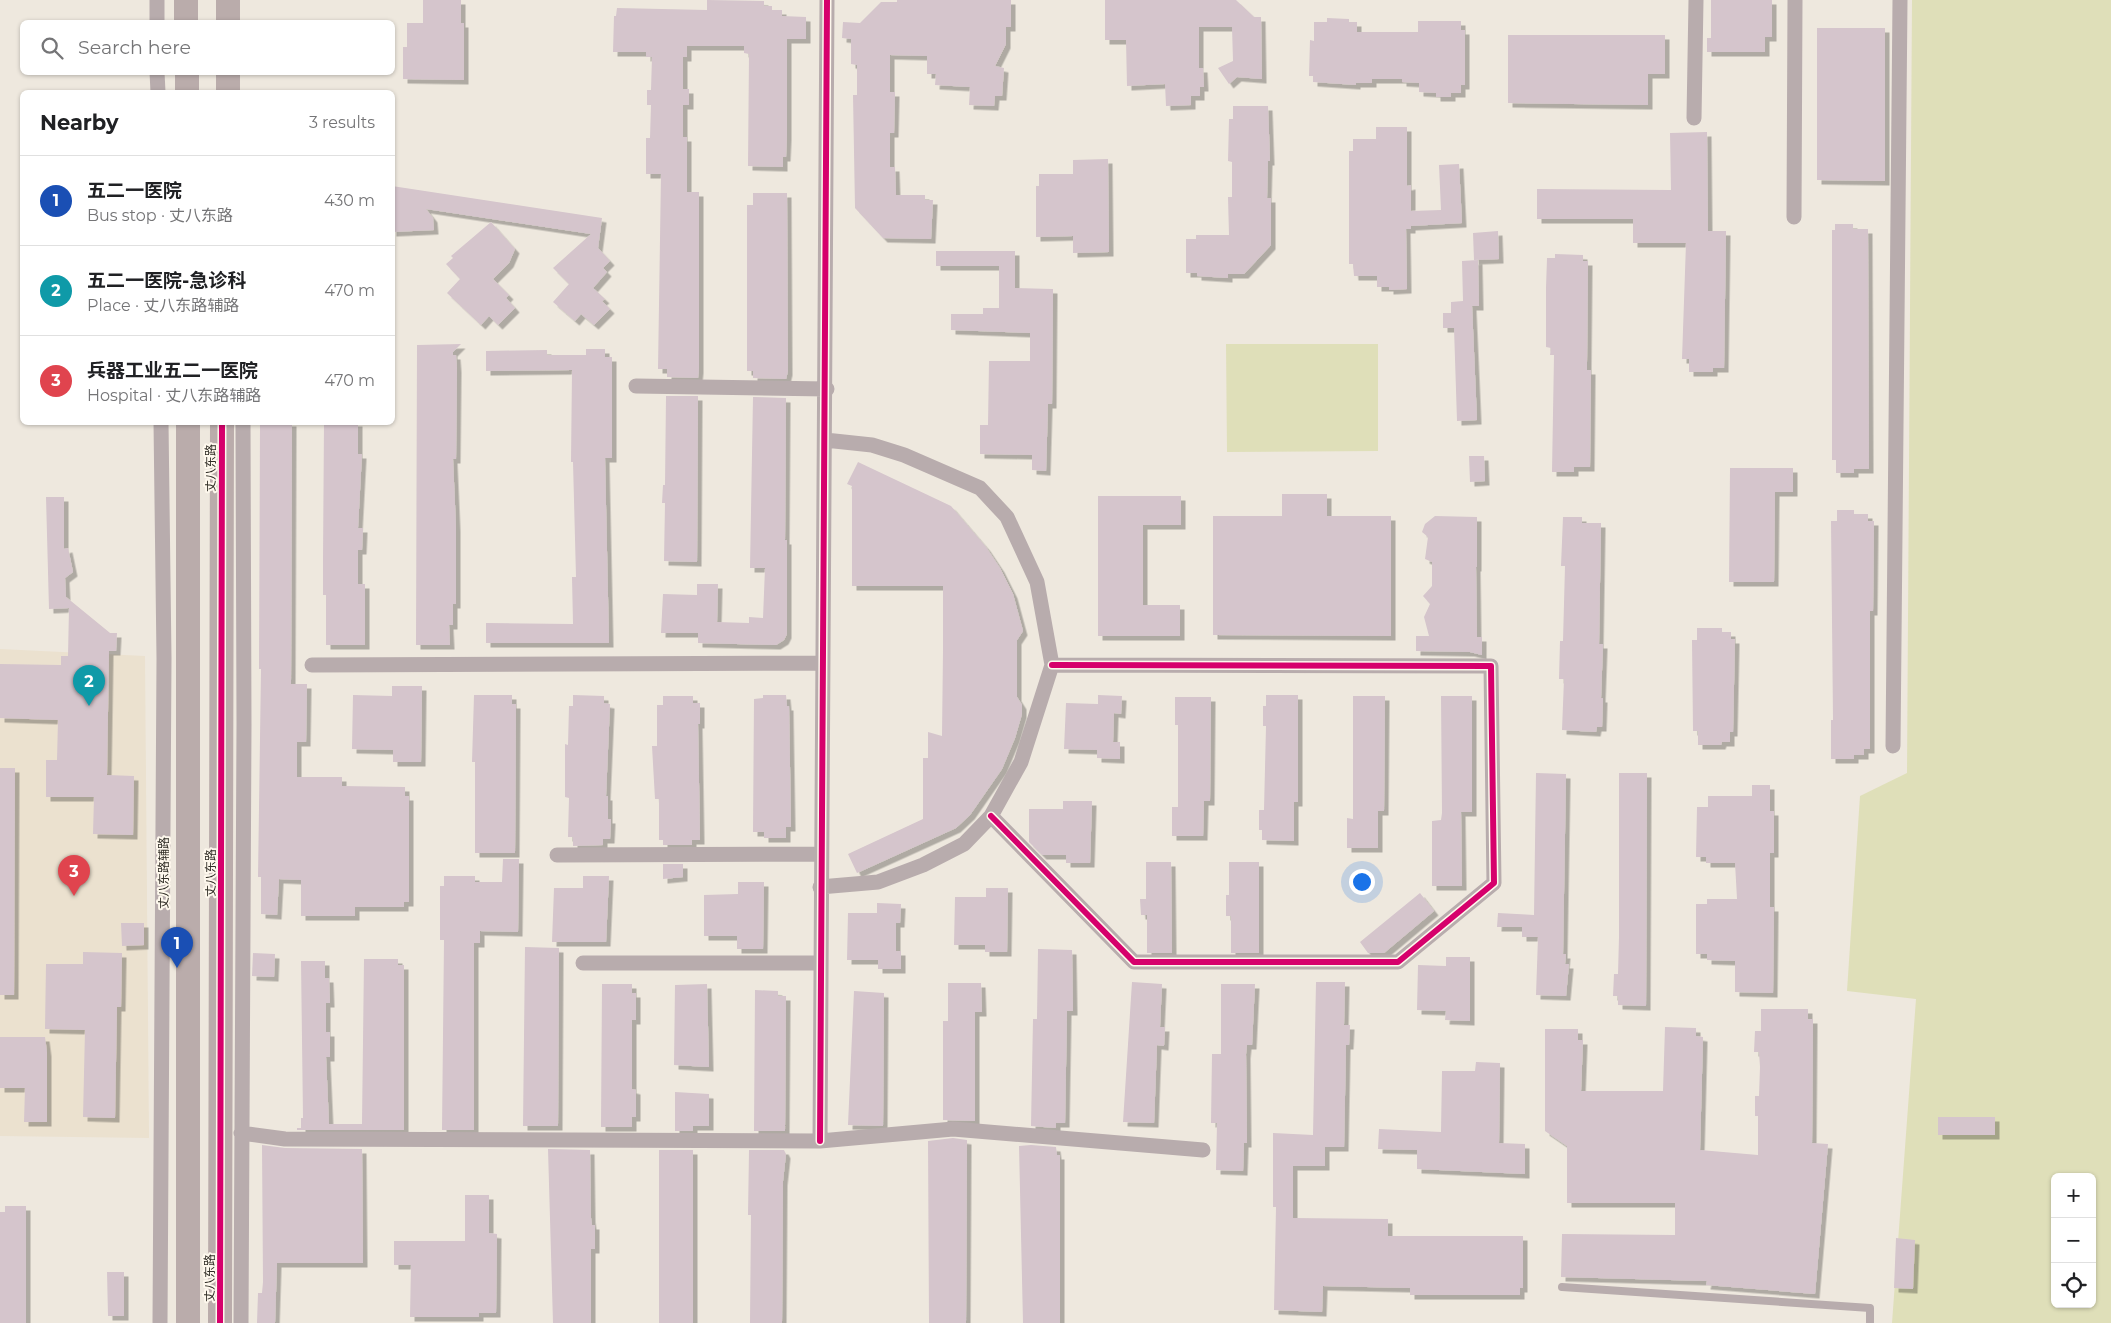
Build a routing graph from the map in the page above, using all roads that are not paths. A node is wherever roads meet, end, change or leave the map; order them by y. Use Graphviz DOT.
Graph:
graph roads {
  1 [pos="157,0"];
  2 [pos="186,0"];
  3 [pos="228,0"];
  4 [pos="827,0"];
  5 [pos="1696,0"];
  6 [pos="1795,0"];
  7 [pos="1900,0"];
  8 [pos="157,20"];
  9 [pos="186,20"];
  10 [pos="228,20"];
  11 [pos="158,75"];
  12 [pos="187,75"];
  13 [pos="228,75"];
  14 [pos="158,90"];
  15 [pos="187,90"];
  16 [pos="228,90"];
  17 [pos="1694,118"];
  18 [pos="1794,216"];
  19 [pos="636,386"];
  20 [pos="826,389"];
  21 [pos="161,425"];
  22 [pos="188,425"];
  23 [pos="222,425"];
  24 [pos="243,425"];
  25 [pos="825,440"];
  26 [pos="822,663"];
  27 [pos="312,665"];
  28 [pos="1052,665"];
  29 [pos="1893,746"];
  30 [pos="991,816"];
  31 [pos="821,854"];
  32 [pos="557,855"];
  33 [pos="163,876"];
  34 [pos="188,876"];
  35 [pos="820,888"];
  36 [pos="583,962"];
  37 [pos="820,963"];
  38 [pos="241,1133"];
  39 [pos="820,1141"];
  40 [pos="1203,1150"];
  41 [pos="1562,1287"];
  42 [pos="160,1323"];
  43 [pos="188,1323"];
  44 [pos="220,1323"];
  45 [pos="241,1323"];
  46 [pos="1870,1323"];
  1 -- 8 [label="street"];
  2 -- 9 [label="main road"];
  3 -- 10 [label="main road"];
  4 -- 20 [label="street"];
  5 -- 17 [label="street"];
  6 -- 18 [label="street"];
  7 -- 29 [label="street"];
  11 -- 14 [label="street"];
  12 -- 15 [label="main road"];
  13 -- 16 [label="main road"];
  19 -- 20 [label="street"];
  20 -- 25 [label="street"];
  21 -- 33 [label="street, 丈八东路辅路"];
  22 -- 34 [label="main road, 丈八东路"];
  23 -- 44 [label="main road, 丈八东路"];
  24 -- 38 [label="street"];
  25 -- 26 [label="street"];
  25 -- 28 [label="street"];
  26 -- 27 [label="street"];
  26 -- 31 [label="street"];
  28 -- 30 [label="street"];
  28 -- 30 [label="street"];
  30 -- 35 [label="street"];
  31 -- 32 [label="street"];
  31 -- 35 [label="street"];
  33 -- 34 [label="street"];
  33 -- 42 [label="street, 丈八东路辅路"];
  34 -- 43 [label="main road, 丈八东路"];
  35 -- 37 [label="street"];
  36 -- 37 [label="street"];
  37 -- 39 [label="street"];
  38 -- 39 [label="street"];
  38 -- 45 [label="street"];
  39 -- 40 [label="street"];
  41 -- 46 [label="lane"];
}
